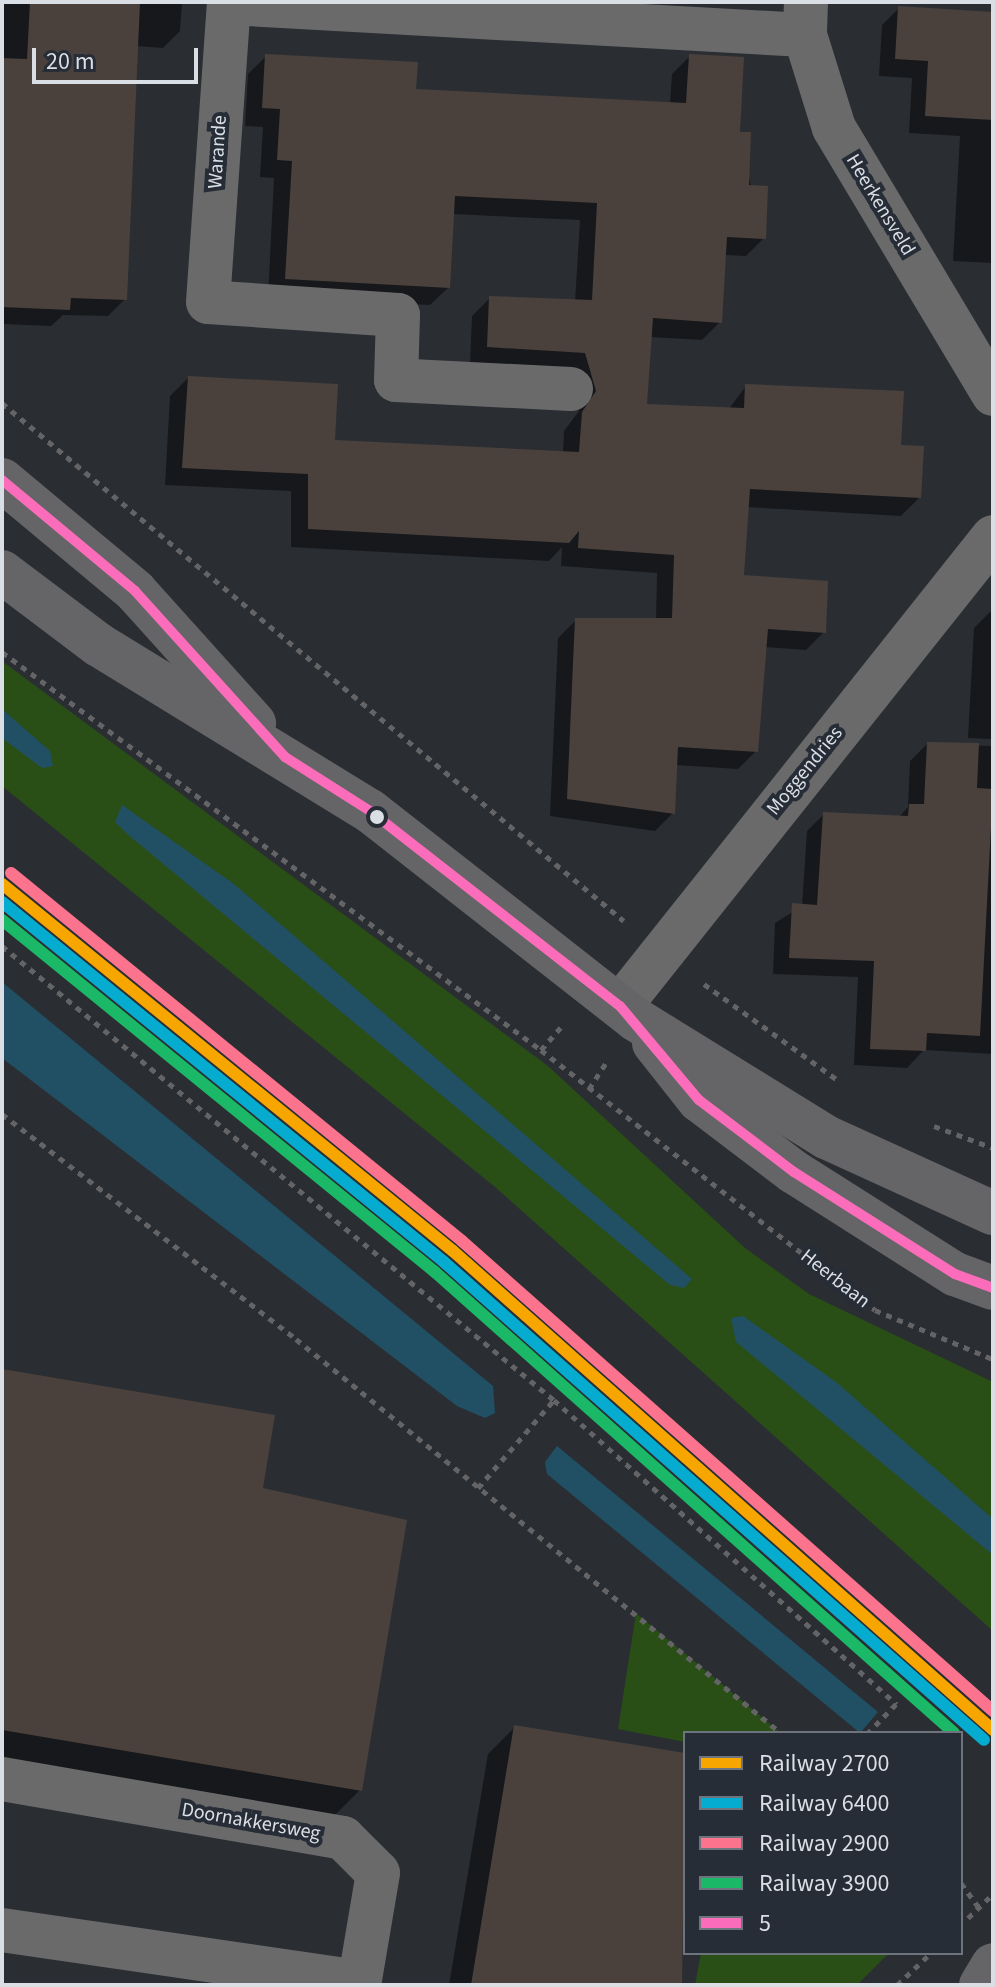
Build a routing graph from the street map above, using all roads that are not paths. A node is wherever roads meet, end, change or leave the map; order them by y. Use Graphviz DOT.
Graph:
graph roads {
  1 [pos="806,19"];
  2 [pos="571,389"];
  3 [pos="993,394"];
  4 [pos="2,480"];
  5 [pos="993,537"];
  6 [pos="2,572"];
  7 [pos="285,757"];
  8 [pos="628,1012"];
  9 [pos="993,1213"];
  10 [pos="993,1288"];
  11 [pos="2,1779"];
  12 [pos="2,1930"];
  13 [pos="993,1965"];
  14 [pos="359,1984"];
  15 [pos="981,1985"];
  1 -- 2 [label="street, Warande"];
  1 -- 3 [label="street, Heerkensveld"];
  4 -- 7 [label="street"];
  5 -- 8 [label="street, Moggendries"];
  6 -- 7 [label="street"];
  7 -- 8 [label="street"];
  8 -- 9 [label="street"];
  8 -- 10 [label="street"];
  11 -- 14 [label="street, Doornakkersweg"];
  12 -- 14 [label="street, Doornakkersweg"];
  13 -- 15 [label="street"];
}
